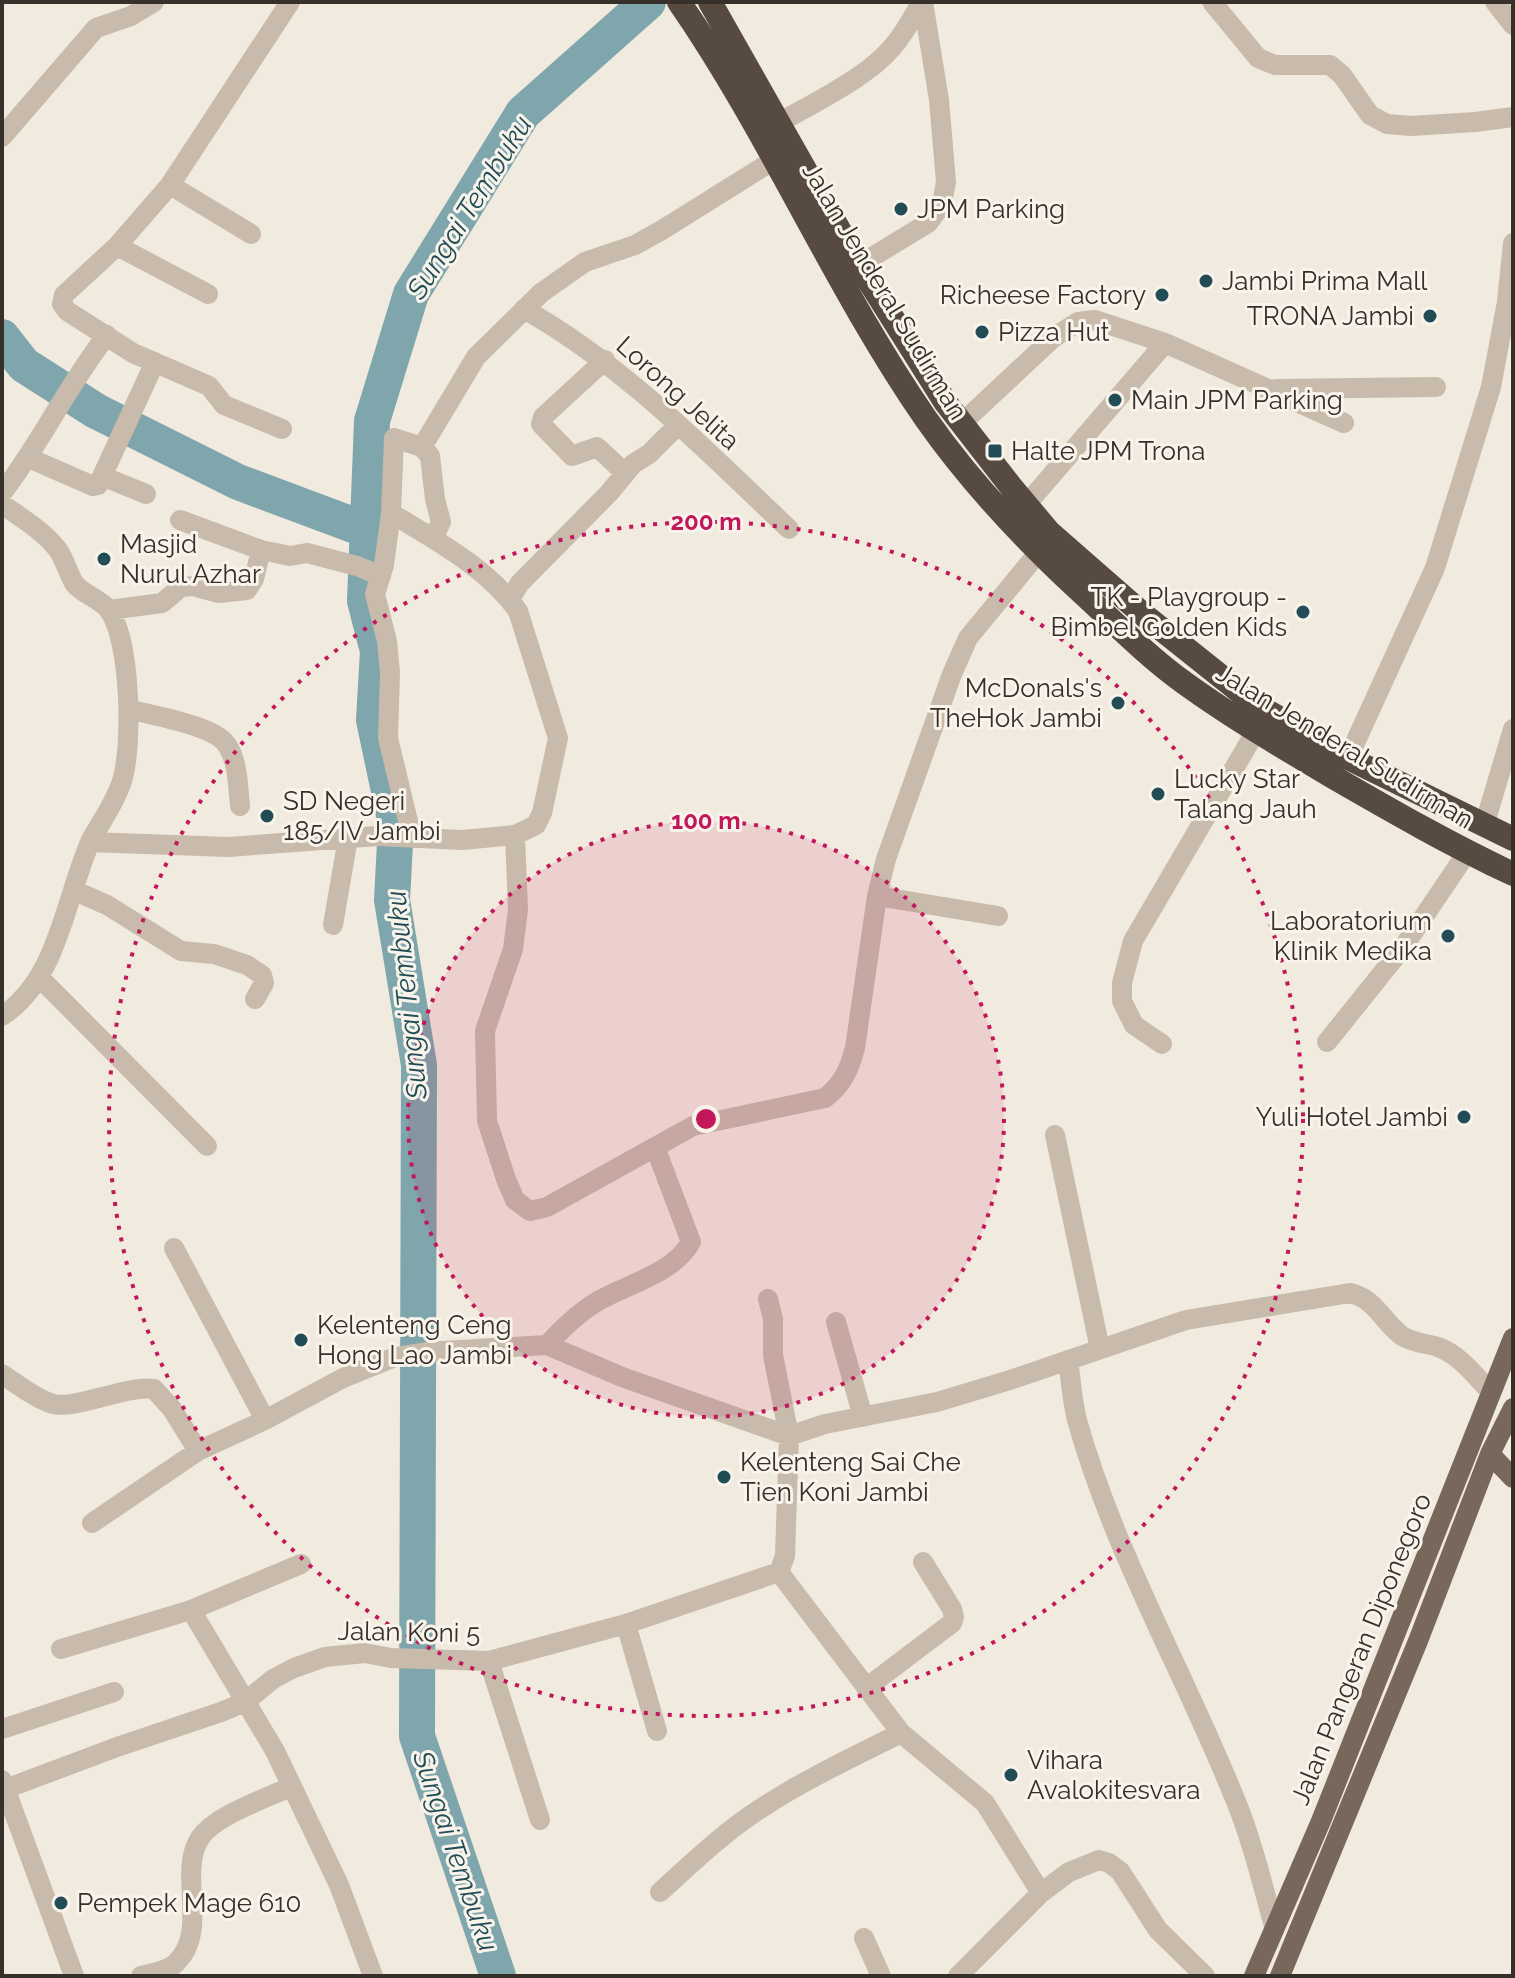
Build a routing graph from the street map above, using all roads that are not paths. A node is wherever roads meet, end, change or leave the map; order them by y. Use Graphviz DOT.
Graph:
graph roads {
  1 [pos="154,2"];
  2 [pos="290,2"];
  3 [pos="710,2"];
  4 [pos="922,2"];
  5 [pos="1212,2"];
  6 [pos="1495,2"];
  7 [pos="680,3"];
  8 [pos="1513,25"];
  9 [pos="1513,117"];
  10 [pos="780,122"];
  11 [pos="2,137"];
  12 [pos="774,160"];
  13 [pos="170,185"];
  14 [pos="251,234"];
  15 [pos="1513,243"];
  16 [pos="117,246"];
  17 [pos="859,265"];
  18 [pos="208,294"];
  19 [pos="524,309"];
  20 [pos="107,335"];
  21 [pos="1165,343"];
  22 [pos="605,360"];
  23 [pos="155,362"];
  24 [pos="1436,387"];
  25 [pos="1268,389"];
  26 [pos="946,403"];
  27 [pos="925,417"];
  28 [pos="962,423"];
  29 [pos="1344,423"];
  30 [pos="678,425"];
  31 [pos="282,429"];
  32 [pos="422,447"];
  33 [pos="29,458"];
  34 [pos="625,473"];
  35 [pos="102,476"];
  36 [pos="2,493"];
  37 [pos="146,494"];
  38 [pos="2,504"];
  39 [pos="1026,505"];
  40 [pos="391,513"];
  41 [pos="180,520"];
  42 [pos="789,529"];
  43 [pos="433,539"];
  44 [pos="261,550"];
  45 [pos="1038,553"];
  46 [pos="371,571"];
  47 [pos="510,599"];
  48 [pos="109,610"];
  49 [pos="1145,616"];
  50 [pos="1128,638"];
  51 [pos="129,709"];
  52 [pos="1513,729"];
  53 [pos="1256,731"];
  54 [pos="1348,758"];
  55 [pos="240,806"];
  56 [pos="1485,823"];
  57 [pos="515,835"];
  58 [pos="348,838"];
  59 [pos="406,838"];
  60 [pos="1513,839"];
  61 [pos="90,842"];
  62 [pos="1468,851"];
  63 [pos="1513,874"];
  64 [pos="73,890"];
  65 [pos="877,896"];
  66 [pos="998,916"];
  67 [pos="333,925"];
  68 [pos="39,977"];
  69 [pos="255,999"];
  70 [pos="2,1016"];
  71 [pos="1327,1042"];
  72 [pos="1162,1044"];
  73 [pos="1055,1135"];
  74 [pos="207,1146"];
  75 [pos="655,1147"];
  76 [pos="174,1248"];
  77 [pos="768,1299"];
  78 [pos="836,1322"];
  79 [pos="1513,1338"];
  80 [pos="547,1345"];
  81 [pos="1100,1349"];
  82 [pos="1068,1360"];
  83 [pos="2,1374"];
  84 [pos="1491,1392"];
  85 [pos="1513,1408"];
  86 [pos="863,1417"];
  87 [pos="265,1420"];
  88 [pos="789,1436"];
  89 [pos="198,1451"];
  90 [pos="1490,1454"];
  91 [pos="1513,1478"];
  92 [pos="92,1523"];
  93 [pos="923,1562"];
  94 [pos="301,1564"];
  95 [pos="779,1572"];
  96 [pos="191,1610"];
  97 [pos="626,1624"];
  98 [pos="61,1649"];
  99 [pos="489,1661"];
  100 [pos="866,1688"];
  101 [pos="114,1692"];
  102 [pos="245,1702"];
  103 [pos="2,1729"];
  104 [pos="657,1731"];
  105 [pos="901,1733"];
  106 [pos="4,1784"];
  107 [pos="292,1786"];
  108 [pos="1330,1797"];
  109 [pos="1351,1805"];
  110 [pos="8,1816"];
  111 [pos="540,1820"];
  112 [pos="660,1892"];
  113 [pos="1041,1893"];
  114 [pos="1274,1926"];
  115 [pos="864,1938"];
  116 [pos="74,1976"];
  117 [pos="141,1976"];
  118 [pos="373,1976"];
  119 [pos="881,1976"];
  120 [pos="958,1976"];
  121 [pos="1205,1976"];
  122 [pos="1254,1976"];
  123 [pos="1280,1976"];
  1 -- 11 [label="street"];
  2 -- 13 [label="street"];
  3 -- 10 [label="highway, Jalan Jenderal Sudirman"];
  4 -- 10 [label="street"];
  4 -- 17 [label="street"];
  5 -- 9 [label="street"];
  6 -- 8 [label="street"];
  7 -- 12 [label="highway, Jalan Jenderal Sudirman"];
  10 -- 17 [label="highway, Jalan Jenderal Sudirman"];
  12 -- 19 [label="street"];
  12 -- 27 [label="highway, Jalan Jenderal Sudirman"];
  13 -- 14 [label="street"];
  13 -- 16 [label="street"];
  15 -- 54 [label="street"];
  16 -- 18 [label="street"];
  16 -- 20 [label="street"];
  17 -- 26 [label="highway, Jalan Jenderal Sudirman"];
  19 -- 22 [label="street, Lorong Jelita"];
  19 -- 32 [label="street"];
  20 -- 23 [label="street"];
  20 -- 33 [label="street"];
  21 -- 25 [label="street"];
  21 -- 28 [label="street"];
  21 -- 39 [label="street"];
  22 -- 30 [label="street, Lorong Jelita"];
  22 -- 34 [label="street"];
  23 -- 31 [label="street"];
  23 -- 35 [label="street"];
  24 -- 25 [label="street"];
  25 -- 29 [label="street"];
  26 -- 27 [label="main road"];
  26 -- 28 [label="highway, Jalan Jenderal Sudirman"];
  27 -- 45 [label="highway, Jalan Jenderal Sudirman"];
  28 -- 39 [label="highway, Jalan Jenderal Sudirman"];
  30 -- 34 [label="street"];
  30 -- 42 [label="street, Lorong Jelita"];
  32 -- 40 [label="street"];
  32 -- 43 [label="street"];
  33 -- 35 [label="street"];
  33 -- 36 [label="street"];
  34 -- 47 [label="street"];
  35 -- 37 [label="street"];
  38 -- 48 [label="street"];
  39 -- 49 [label="highway, Jalan Jenderal Sudirman"];
  40 -- 43 [label="street"];
  40 -- 46 [label="street"];
  41 -- 44 [label="street"];
  43 -- 47 [label="street"];
  44 -- 46 [label="street"];
  44 -- 48 [label="street"];
  45 -- 50 [label="highway, Jalan Jenderal Sudirman"];
  45 -- 65 [label="street"];
  46 -- 59 [label="street"];
  47 -- 57 [label="street"];
  48 -- 51 [label="street"];
  49 -- 50 [label="highway"];
  49 -- 54 [label="highway, Jalan Jenderal Sudirman"];
  50 -- 53 [label="highway, Jalan Jenderal Sudirman"];
  51 -- 55 [label="street"];
  51 -- 61 [label="street"];
  52 -- 56 [label="street"];
  53 -- 62 [label="highway, Jalan Jenderal Sudirman"];
  53 -- 72 [label="street"];
  54 -- 56 [label="highway, Jalan Jenderal Sudirman"];
  56 -- 60 [label="highway, Jalan Jenderal Sudirman"];
  57 -- 59 [label="street"];
  57 -- 75 [label="street"];
  58 -- 59 [label="street"];
  58 -- 61 [label="street"];
  58 -- 67 [label="street"];
  61 -- 64 [label="street"];
  62 -- 63 [label="highway, Jalan Jenderal Sudirman"];
  62 -- 71 [label="street"];
  64 -- 68 [label="street"];
  64 -- 69 [label="street"];
  65 -- 66 [label="street"];
  65 -- 75 [label="street"];
  68 -- 70 [label="street"];
  68 -- 74 [label="street"];
  73 -- 81 [label="street"];
  75 -- 80 [label="street"];
  76 -- 87 [label="street"];
  77 -- 88 [label="street"];
  78 -- 86 [label="street"];
  79 -- 84 [label="main road, Jalan Pangeran Diponegoro"];
  80 -- 87 [label="street"];
  80 -- 88 [label="street"];
  81 -- 82 [label="street"];
  81 -- 84 [label="street"];
  82 -- 86 [label="street"];
  82 -- 114 [label="street"];
  83 -- 89 [label="street"];
  84 -- 108 [label="main road, Jalan Pangeran Diponegoro"];
  85 -- 90 [label="main road, Jalan Pangeran Diponegoro"];
  86 -- 88 [label="street"];
  87 -- 89 [label="street"];
  88 -- 95 [label="street"];
  89 -- 92 [label="street"];
  90 -- 91 [label="main road"];
  90 -- 109 [label="main road, Jalan Pangeran Diponegoro"];
  93 -- 100 [label="street"];
  94 -- 96 [label="street"];
  95 -- 97 [label="street, Jalan Koni 5"];
  95 -- 100 [label="street"];
  96 -- 98 [label="street"];
  96 -- 102 [label="street"];
  97 -- 99 [label="street, Jalan Koni 5"];
  97 -- 104 [label="street"];
  99 -- 102 [label="street, Jalan Koni 5"];
  99 -- 111 [label="street"];
  100 -- 105 [label="street"];
  101 -- 103 [label="street"];
  102 -- 106 [label="street, Jalan Koni 5"];
  102 -- 107 [label="street"];
  105 -- 112 [label="street"];
  105 -- 113 [label="street"];
  106 -- 110 [label="street"];
  107 -- 117 [label="street"];
  107 -- 118 [label="street"];
  108 -- 109 [label="main road"];
  108 -- 114 [label="main road, Jalan Pangeran Diponegoro"];
  109 -- 123 [label="main road, Jalan Pangeran Diponegoro"];
  110 -- 116 [label="street"];
  113 -- 120 [label="street"];
  113 -- 121 [label="street"];
  114 -- 122 [label="main road, Jalan Pangeran Diponegoro"];
  115 -- 119 [label="street"];
}
